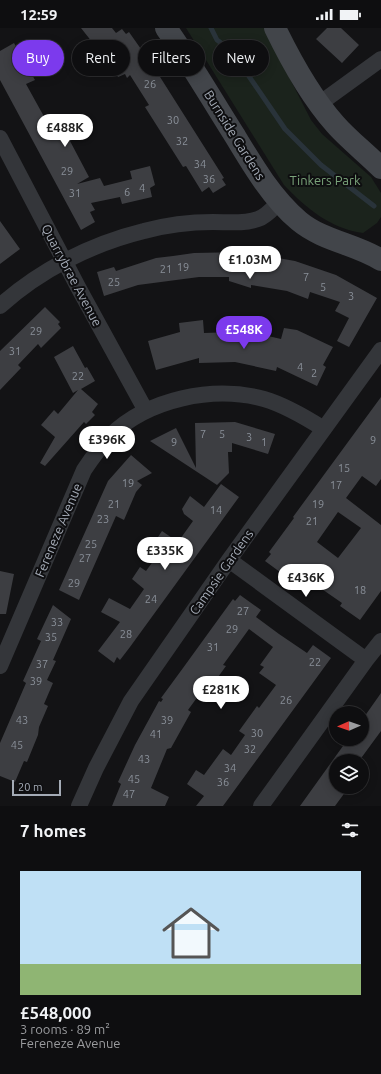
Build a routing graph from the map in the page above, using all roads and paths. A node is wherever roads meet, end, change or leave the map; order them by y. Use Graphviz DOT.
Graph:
graph roads {
  1 [pos="166,28"];
  2 [pos="275,28"];
  3 [pos="381,59"];
  4 [pos="319,104"];
  5 [pos="0,138"];
  6 [pos="381,168"];
  7 [pos="279,202"];
  8 [pos="377,251"];
  9 [pos="65,261"];
  10 [pos="0,306"];
  11 [pos="381,350"];
  12 [pos="146,411"];
  13 [pos="324,428"];
  14 [pos="229,560"];
  15 [pos="381,642"];
  16 [pos="366,660"];
  17 [pos="0,666"];
  18 [pos="79,806"];
  19 [pos="261,806"];
  1 -- 7 [label="street, Burnside Gardens"];
  2 -- 4 [label="street"];
  3 -- 4 [label="street"];
  4 -- 6 [label="street"];
  5 -- 9 [label="street, Quarrybrae Avenue"];
  7 -- 8 [label="street, Burnside Gardens"];
  7 -- 9 [label="street"];
  9 -- 10 [label="street"];
  9 -- 12 [label="street, Quarrybrae Avenue"];
  11 -- 13 [label="street, Campsie Gardens"];
  12 -- 13 [label="street, Fereneze Avenue"];
  12 -- 17 [label="street, Fereneze Avenue"];
  13 -- 14 [label="street, Campsie Gardens"];
  14 -- 16 [label="street"];
  14 -- 18 [label="street, Campsie Gardens"];
  15 -- 16 [label="street"];
  16 -- 19 [label="street"];
}
